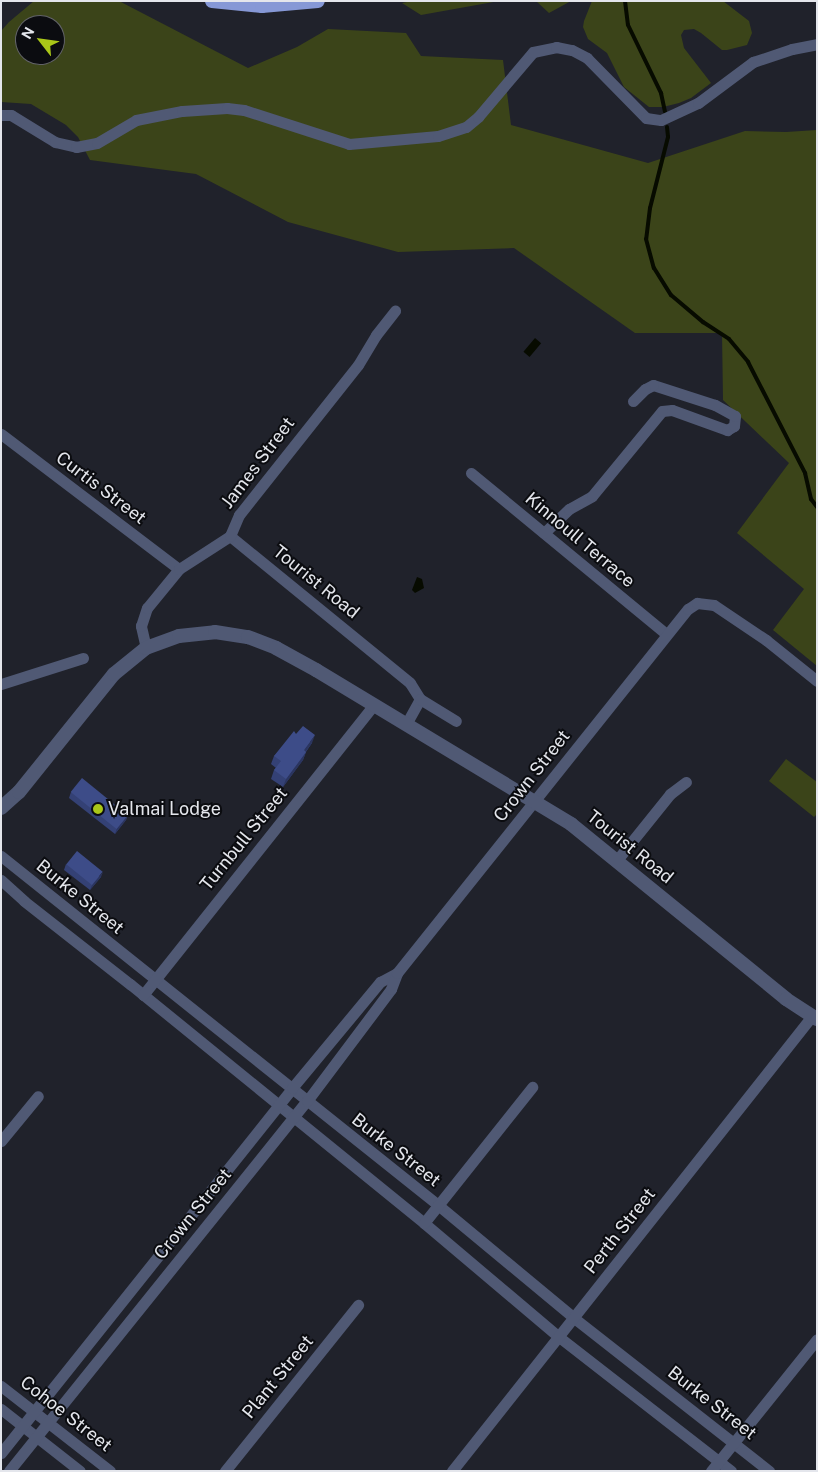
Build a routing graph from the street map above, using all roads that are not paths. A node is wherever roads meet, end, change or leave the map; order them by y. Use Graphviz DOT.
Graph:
graph roads {
  1 [pos="212,1"];
  2 [pos="318,1"];
  3 [pos="817,44"];
  4 [pos="1,115"];
  5 [pos="395,311"];
  6 [pos="633,401"];
  7 [pos="1,434"];
  8 [pos="471,473"];
  9 [pos="544,533"];
  10 [pos="230,536"];
  11 [pos="179,569"];
  12 [pos="666,634"];
  13 [pos="146,648"];
  14 [pos="83,658"];
  15 [pos="817,681"];
  16 [pos="1,684"];
  17 [pos="420,699"];
  18 [pos="374,705"];
  19 [pos="456,721"];
  20 [pos="406,724"];
  21 [pos="686,782"];
  22 [pos="535,801"];
  23 [pos="1,808"];
  24 [pos="1,856"];
  25 [pos="617,860"];
  26 [pos="1,880"];
  27 [pos="396,973"];
  28 [pos="155,979"];
  29 [pos="142,994"];
  30 [pos="815,1017"];
  31 [pos="532,1087"];
  32 [pos="292,1088"];
  33 [pos="38,1096"];
  34 [pos="307,1101"];
  35 [pos="279,1105"];
  36 [pos="294,1117"];
  37 [pos="1,1141"];
  38 [pos="438,1205"];
  39 [pos="424,1223"];
  40 [pos="358,1304"];
  41 [pos="574,1318"];
  42 [pos="559,1337"];
  43 [pos="817,1339"];
  44 [pos="1,1386"];
  45 [pos="1,1408"];
  46 [pos="34,1412"];
  47 [pos="47,1423"];
  48 [pos="23,1426"];
  49 [pos="36,1436"];
  50 [pos="734,1442"];
  51 [pos="1,1453"];
  52 [pos="719,1460"];
  53 [pos="8,1471"];
  54 [pos="80,1471"];
  55 [pos="110,1471"];
  56 [pos="225,1471"];
  57 [pos="452,1471"];
  58 [pos="711,1471"];
  59 [pos="732,1471"];
  60 [pos="769,1471"];
  1 -- 2 [label="highway"];
  3 -- 4 [label="street"];
  5 -- 10 [label="street, James Street"];
  6 -- 9 [label="street"];
  7 -- 11 [label="street, Curtis Street"];
  8 -- 9 [label="street, Kinnoull Terrace"];
  9 -- 12 [label="street, Kinnoull Terrace"];
  10 -- 11 [label="street, James Street"];
  10 -- 17 [label="street, Tourist Road"];
  11 -- 13 [label="street, James Street"];
  12 -- 15 [label="street, Crown Street"];
  12 -- 22 [label="street, Crown Street"];
  13 -- 18 [label="street, Tourist Road"];
  13 -- 23 [label="street"];
  14 -- 16 [label="street"];
  17 -- 19 [label="street, Tourist Road"];
  17 -- 20 [label="street"];
  18 -- 20 [label="street, Tourist Road"];
  18 -- 28 [label="street, Turnbull Street"];
  20 -- 22 [label="street, Tourist Road"];
  21 -- 25 [label="street"];
  22 -- 25 [label="street, Tourist Road"];
  22 -- 27 [label="street, Crown Street"];
  24 -- 28 [label="street, Burke Street"];
  25 -- 30 [label="street, Tourist Road"];
  26 -- 29 [label="street"];
  27 -- 32 [label="street, Crown Street"];
  27 -- 34 [label="street, Crown Street"];
  28 -- 29 [label="street, Turnbull Street"];
  28 -- 32 [label="street, Burke Street"];
  29 -- 35 [label="street"];
  30 -- 41 [label="street, Perth Street"];
  31 -- 38 [label="street"];
  32 -- 34 [label="street, Burke Street"];
  32 -- 35 [label="street, Crown Street"];
  33 -- 37 [label="street"];
  34 -- 36 [label="street, Crown Street"];
  34 -- 38 [label="street, Burke Street"];
  35 -- 36 [label="street"];
  35 -- 46 [label="street, Crown Street"];
  36 -- 39 [label="street"];
  36 -- 47 [label="street, Crown Street"];
  38 -- 39 [label="street"];
  38 -- 41 [label="street, Burke Street"];
  39 -- 42 [label="street"];
  40 -- 56 [label="street, Plant Street"];
  41 -- 42 [label="street, Perth Street"];
  41 -- 50 [label="street, Burke Street"];
  42 -- 52 [label="street"];
  42 -- 57 [label="street, Perth Street"];
  43 -- 50 [label="street"];
  44 -- 46 [label="street, Cohoe Street"];
  45 -- 48 [label="street, Cohoe Street"];
  46 -- 47 [label="street, Cohoe Street"];
  46 -- 48 [label="street, Crown Street"];
  47 -- 49 [label="street, Crown Street"];
  47 -- 55 [label="street, Cohoe Street"];
  48 -- 49 [label="street, Cohoe Street"];
  48 -- 51 [label="street, Crown Street"];
  49 -- 53 [label="street, Crown Street"];
  49 -- 54 [label="street, Cohoe Street"];
  50 -- 52 [label="street"];
  50 -- 60 [label="street, Burke Street"];
  52 -- 58 [label="street"];
  52 -- 59 [label="street"];
}
